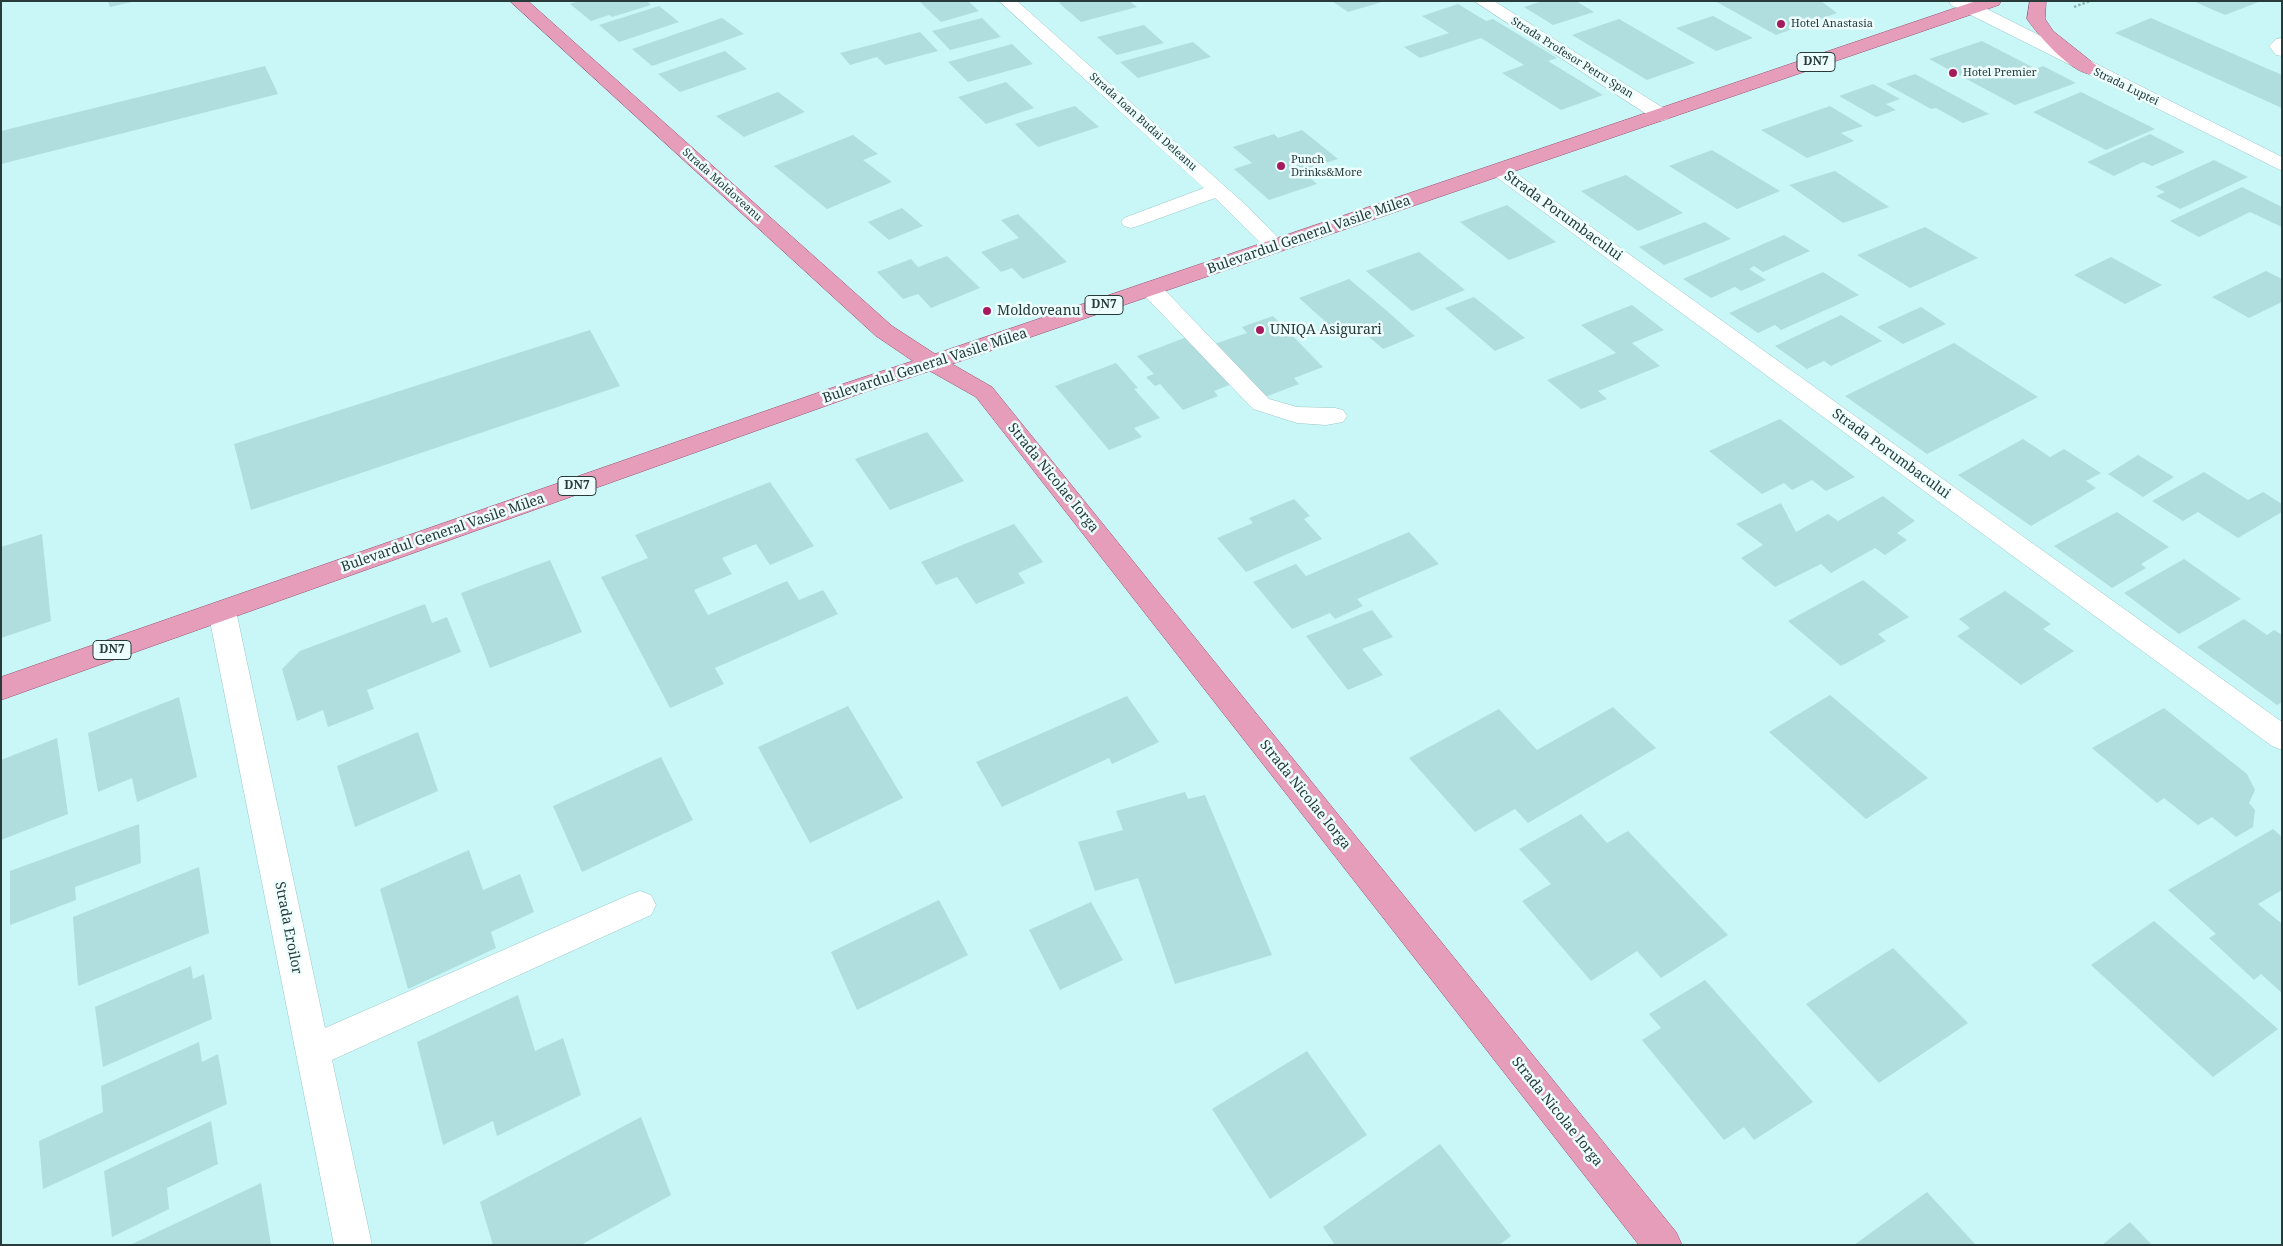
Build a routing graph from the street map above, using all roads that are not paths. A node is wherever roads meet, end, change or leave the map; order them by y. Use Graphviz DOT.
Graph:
graph roads {
  1 [pos="518,1"];
  2 [pos="1007,1"];
  3 [pos="1482,1"];
  4 [pos="1994,1"];
  5 [pos="2038,1"];
  6 [pos="1964,5"];
  7 [pos="2282,43"];
  8 [pos="2282,51"];
  9 [pos="2091,70"];
  10 [pos="1662,115"];
  11 [pos="2273,153"];
  12 [pos="2282,165"];
  13 [pos="1499,170"];
  14 [pos="1218,190"];
  15 [pos="1131,222"];
  16 [pos="1276,246"];
  17 [pos="1151,289"];
  18 [pos="932,362"];
  19 [pos="1334,416"];
  20 [pos="222,611"];
  21 [pos="1,688"];
  22 [pos="2282,738"];
  23 [pos="640,905"];
  24 [pos="313,1051"];
  25 [pos="353,1245"];
  26 [pos="1663,1245"];
  1 -- 18 [label="main road, Strada Moldoveanu"];
  2 -- 14 [label="street, Strada Ioan Budai Deleanu"];
  3 -- 10 [label="street, Strada Profesor Petru Șpan"];
  4 -- 6 [label="main road, Bulevardul General Vasile Milea / DN7"];
  5 -- 9 [label="main road"];
  6 -- 9 [label="street, Strada Luptei"];
  6 -- 10 [label="main road, Bulevardul General Vasile Milea / DN7"];
  7 -- 8 [label="street"];
  9 -- 11 [label="street, Strada Luptei"];
  10 -- 13 [label="main road, Bulevardul General Vasile Milea / DN7"];
  11 -- 12 [label="street, Strada Luptei"];
  13 -- 16 [label="main road, Bulevardul General Vasile Milea / DN7"];
  13 -- 22 [label="street, Strada Porumbacului"];
  14 -- 15 [label="street"];
  14 -- 16 [label="street, Strada Ioan Budai Deleanu"];
  16 -- 17 [label="main road, Bulevardul General Vasile Milea / DN7"];
  17 -- 18 [label="main road, Bulevardul General Vasile Milea / DN7"];
  17 -- 19 [label="street"];
  18 -- 20 [label="main road, Bulevardul General Vasile Milea / DN7"];
  18 -- 26 [label="main road, Strada Nicolae Iorga"];
  20 -- 21 [label="main road, Bulevardul General Vasile Milea / DN7"];
  20 -- 24 [label="street, Strada Eroilor"];
  23 -- 24 [label="street"];
  24 -- 25 [label="street, Strada Eroilor"];
}
